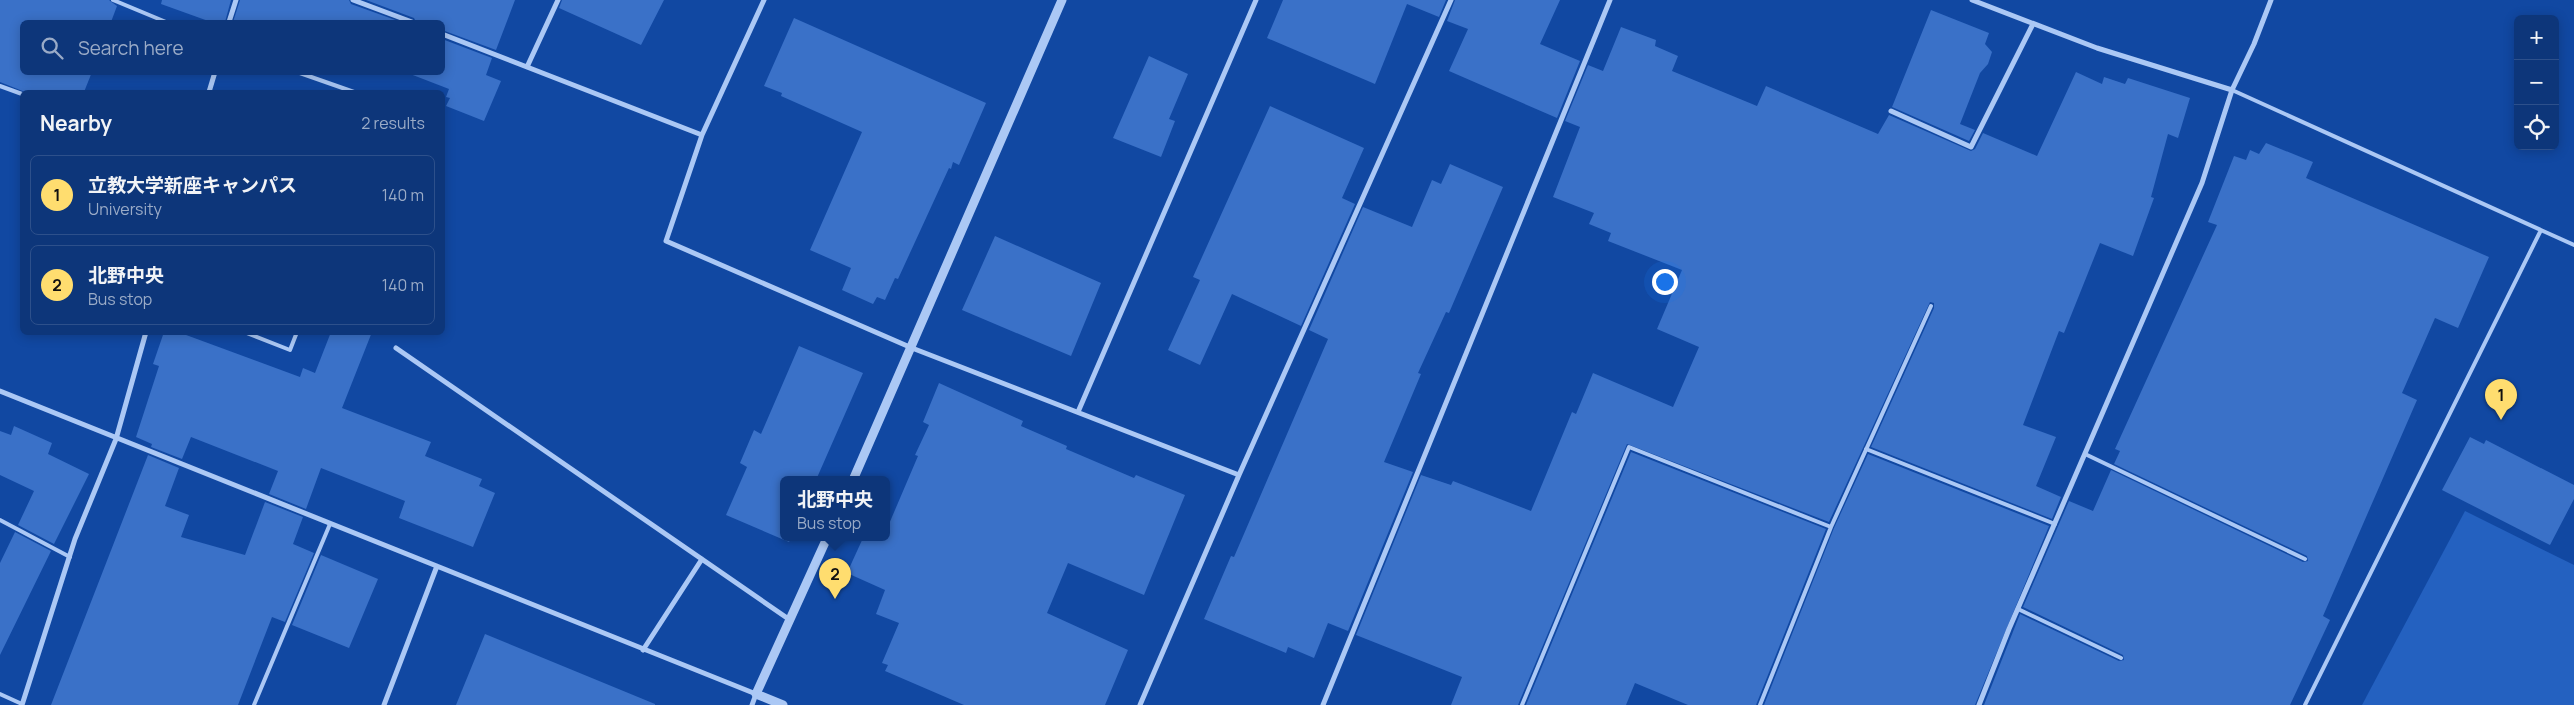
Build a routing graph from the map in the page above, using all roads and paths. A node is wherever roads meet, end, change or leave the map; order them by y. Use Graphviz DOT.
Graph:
graph roads {
  1 [pos="112,0"];
  2 [pos="236,0"];
  3 [pos="353,0"];
  4 [pos="558,0"];
  5 [pos="764,0"];
  6 [pos="1062,0"];
  7 [pos="1256,0"];
  8 [pos="1451,0"];
  9 [pos="1610,0"];
  10 [pos="1972,0"];
  11 [pos="2271,0"];
  12 [pos="161,20"];
  13 [pos="230,20"];
  14 [pos="407,20"];
  15 [pos="2033,24"];
  16 [pos="445,35"];
  17 [pos="527,67"];
  18 [pos="214,75"];
  19 [pos="306,75"];
  20 [pos="0,86"];
  21 [pos="210,90"];
  22 [pos="348,90"];
  23 [pos="2232,90"];
  24 [pos="20,93"];
  25 [pos="1891,112"];
  26 [pos="702,135"];
  27 [pos="2541,230"];
  28 [pos="2574,245"];
  29 [pos="1931,306"];
  30 [pos="145,335"];
  31 [pos="252,335"];
  32 [pos="296,335"];
  33 [pos="396,348"];
  34 [pos="912,348"];
  35 [pos="0,391"];
  36 [pos="1078,412"];
  37 [pos="116,439"];
  38 [pos="1866,449"];
  39 [pos="2085,454"];
  40 [pos="1239,475"];
  41 [pos="855,476"];
  42 [pos="0,520"];
  43 [pos="330,524"];
  44 [pos="2055,524"];
  45 [pos="1831,527"];
  46 [pos="826,541"];
  47 [pos="70,556"];
  48 [pos="702,559"];
  49 [pos="2305,559"];
  50 [pos="437,566"];
  51 [pos="2018,610"];
  52 [pos="790,620"];
  53 [pos="642,650"];
  54 [pos="2121,658"];
  55 [pos="0,694"];
  56 [pos="756,694"];
  57 [pos="22,705"];
  58 [pos="254,705"];
  59 [pos="384,705"];
  60 [pos="752,705"];
  61 [pos="784,705"];
  62 [pos="1140,705"];
  63 [pos="1324,705"];
  64 [pos="1522,705"];
  65 [pos="1760,705"];
  66 [pos="1979,705"];
  67 [pos="2305,705"];
  1 -- 12 [label="lane"];
  2 -- 13 [label="street"];
  3 -- 14 [label="street"];
  4 -- 17 [label="street"];
  5 -- 26 [label="street"];
  6 -- 34 [label="street"];
  7 -- 36 [label="street"];
  8 -- 40 [label="street"];
  9 -- 63 [label="street"];
  10 -- 15 [label="street"];
  11 -- 23 [label="street"];
  15 -- 23 [label="street"];
  15 -- 25 [label="street"];
  16 -- 17 [label="street"];
  17 -- 26 [label="street"];
  18 -- 21 [label="street"];
  19 -- 22 [label="lane"];
  20 -- 24 [label="lane"];
  23 -- 27 [label="lane"];
  23 -- 39 [label="street"];
  26 -- 34 [label="street"];
  27 -- 28 [label="lane"];
  27 -- 67 [label="lane"];
  29 -- 38 [label="lane"];
  30 -- 37 [label="street"];
  31 -- 32 [label="lane"];
  33 -- 48 [label="street"];
  34 -- 36 [label="street"];
  34 -- 41 [label="street"];
  35 -- 37 [label="street"];
  36 -- 40 [label="street"];
  37 -- 43 [label="street"];
  37 -- 47 [label="street"];
  38 -- 44 [label="lane"];
  38 -- 45 [label="lane"];
  39 -- 44 [label="street"];
  39 -- 49 [label="lane"];
  40 -- 62 [label="street"];
  42 -- 47 [label="lane"];
  43 -- 50 [label="street"];
  43 -- 58 [label="lane"];
  44 -- 51 [label="street"];
  45 -- 64 [label="lane"];
  45 -- 65 [label="lane"];
  46 -- 52 [label="street"];
  47 -- 57 [label="street"];
  48 -- 52 [label="street"];
  48 -- 53 [label="street"];
  50 -- 53 [label="street"];
  50 -- 59 [label="street"];
  51 -- 54 [label="lane"];
  51 -- 66 [label="street"];
  52 -- 56 [label="street"];
  53 -- 56 [label="street"];
  55 -- 57 [label="lane"];
  56 -- 60 [label="street"];
  56 -- 61 [label="street"];
}
